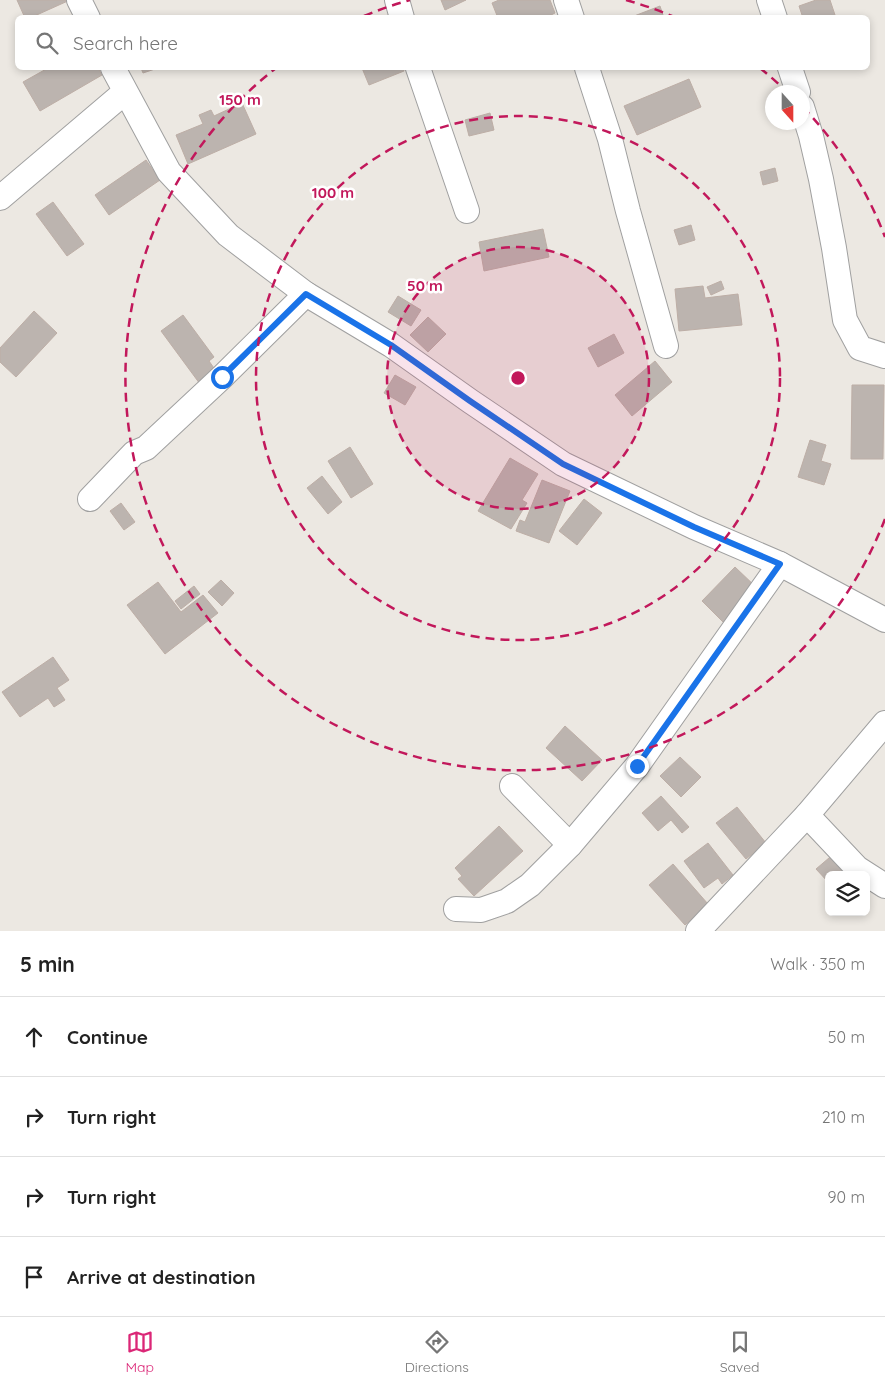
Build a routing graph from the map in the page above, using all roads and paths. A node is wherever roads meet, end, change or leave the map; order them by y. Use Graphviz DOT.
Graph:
graph roads {
  1 [pos="79,0"];
  2 [pos="397,0"];
  3 [pos="566,0"];
  4 [pos="769,0"];
  5 [pos="86,15"];
  6 [pos="401,15"];
  7 [pos="571,15"];
  8 [pos="774,15"];
  9 [pos="114,70"];
  10 [pos="418,70"];
  11 [pos="418,70"];
  12 [pos="588,70"];
  13 [pos="791,70"];
  14 [pos="796,85"];
  15 [pos="125,92"];
  16 [pos="810,130"];
  17 [pos="447,175"];
  18 [pos="0,198"];
  19 [pos="467,211"];
  20 [pos="306,294"];
  21 [pos="666,346"];
  22 [pos="885,356"];
  23 [pos="90,499"];
  24 [pos="780,564"];
  25 [pos="885,620"];
  26 [pos="885,723"];
  27 [pos="512,786"];
  28 [pos="807,815"];
  29 [pos="570,845"];
  30 [pos="885,886"];
  31 [pos="456,909"];
  32 [pos="698,931"];
  1 -- 5 [label="street"];
  2 -- 6 [label="street"];
  3 -- 7 [label="street"];
  4 -- 8 [label="street"];
  9 -- 15 [label="street"];
  10 -- 17 [label="street"];
  11 -- 19 [label="street"];
  12 -- 21 [label="street"];
  13 -- 14 [label="street"];
  15 -- 18 [label="street"];
  15 -- 20 [label="street"];
  16 -- 22 [label="street"];
  20 -- 23 [label="street"];
  20 -- 24 [label="street"];
  24 -- 25 [label="street"];
  24 -- 29 [label="street"];
  26 -- 28 [label="street"];
  27 -- 29 [label="street"];
  28 -- 30 [label="street"];
  28 -- 32 [label="street"];
  29 -- 31 [label="street"];
}
